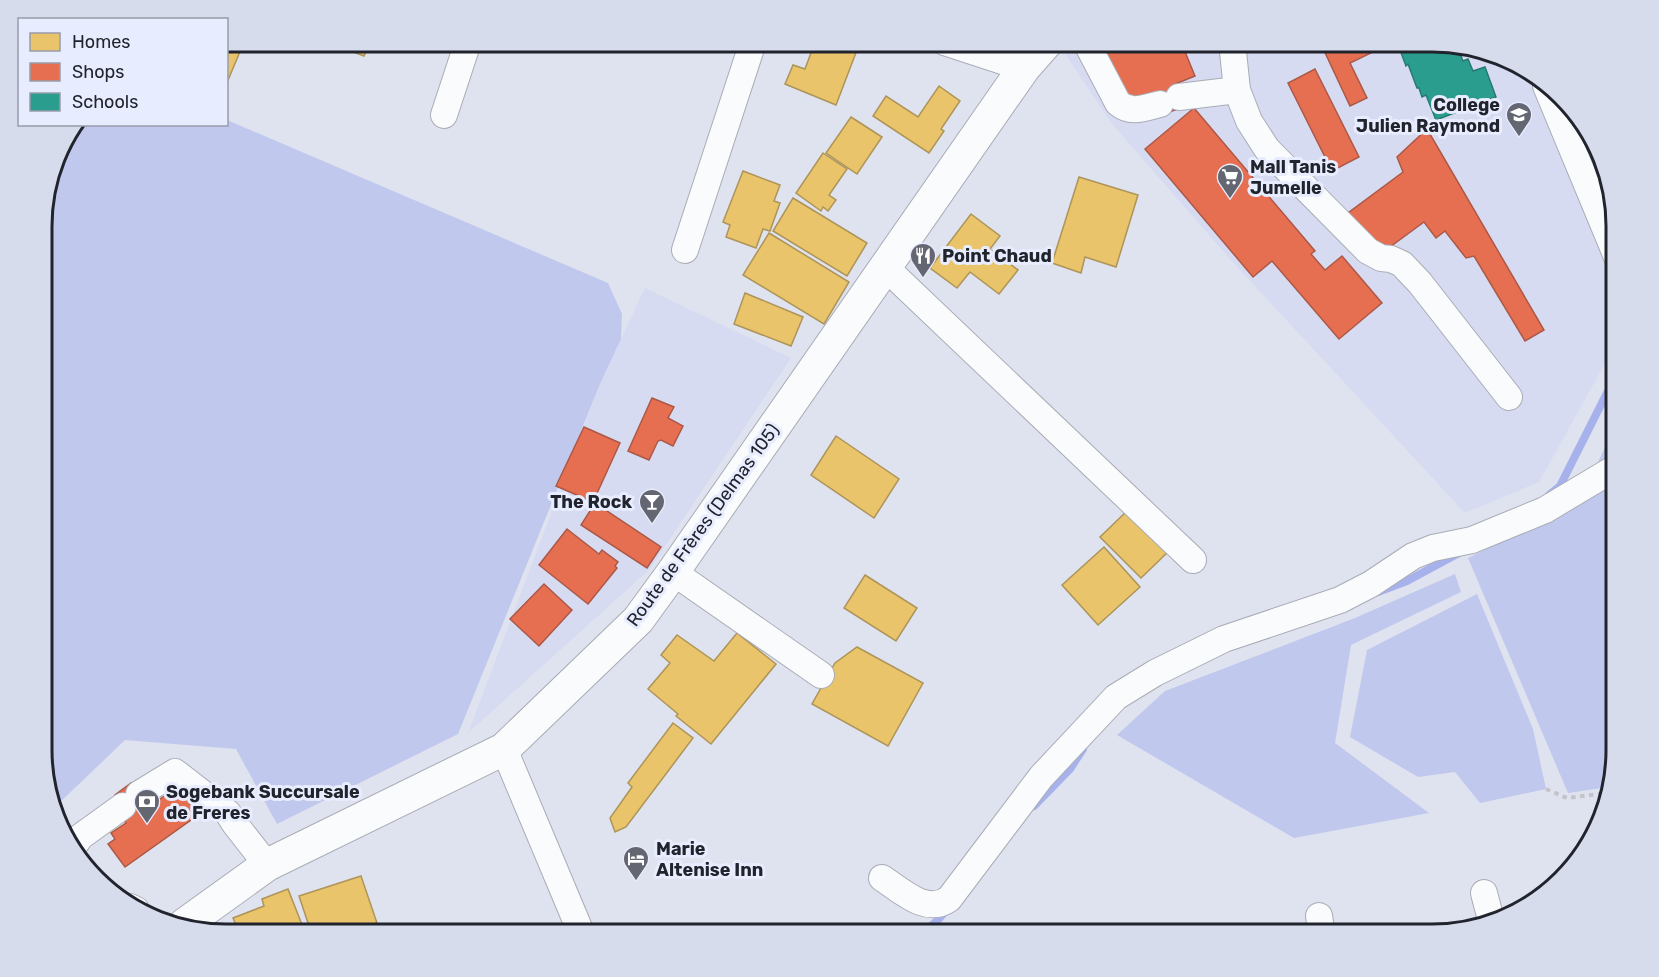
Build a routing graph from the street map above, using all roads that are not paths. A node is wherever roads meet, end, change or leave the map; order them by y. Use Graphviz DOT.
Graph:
graph roads {
  1 [pos="465,52"];
  2 [pos="750,52"];
  3 [pos="975,52"];
  4 [pos="1038,52"];
  5 [pos="1092,52"];
  6 [pos="1233,52"];
  7 [pos="1024,68"];
  8 [pos="1237,90"];
  9 [pos="1552,101"];
  10 [pos="444,116"];
  11 [pos="1606,230"];
  12 [pos="685,250"];
  13 [pos="885,267"];
  14 [pos="1509,397"];
  15 [pos="1606,474"];
  16 [pos="1193,560"];
  17 [pos="674,572"];
  18 [pos="821,675"];
  19 [pos="504,749"];
  20 [pos="78,840"];
  21 [pos="267,865"];
  22 [pos="882,878"];
  23 [pos="1484,893"];
  24 [pos="1490,914"];
  25 [pos="190,920"];
  26 [pos="577,924"];
  1 -- 10 [label="street"];
  2 -- 12 [label="street"];
  3 -- 7 [label="street"];
  4 -- 7 [label="main road, Route de Frères (Delmas 105)"];
  5 -- 8 [label="street"];
  6 -- 8 [label="street"];
  7 -- 13 [label="main road, Route de Frères (Delmas 105)"];
  8 -- 14 [label="street"];
  9 -- 11 [label="street"];
  13 -- 16 [label="street"];
  13 -- 17 [label="main road, Route de Frères (Delmas 105)"];
  15 -- 22 [label="street"];
  17 -- 18 [label="street"];
  17 -- 19 [label="main road, Route de Frères (Delmas 105)"];
  19 -- 21 [label="main road, Route de Frères (Delmas 105)"];
  19 -- 26 [label="street"];
  20 -- 21 [label="street"];
  21 -- 25 [label="main road, Route de Frères (Delmas 105)"];
  23 -- 24 [label="street"];
}
